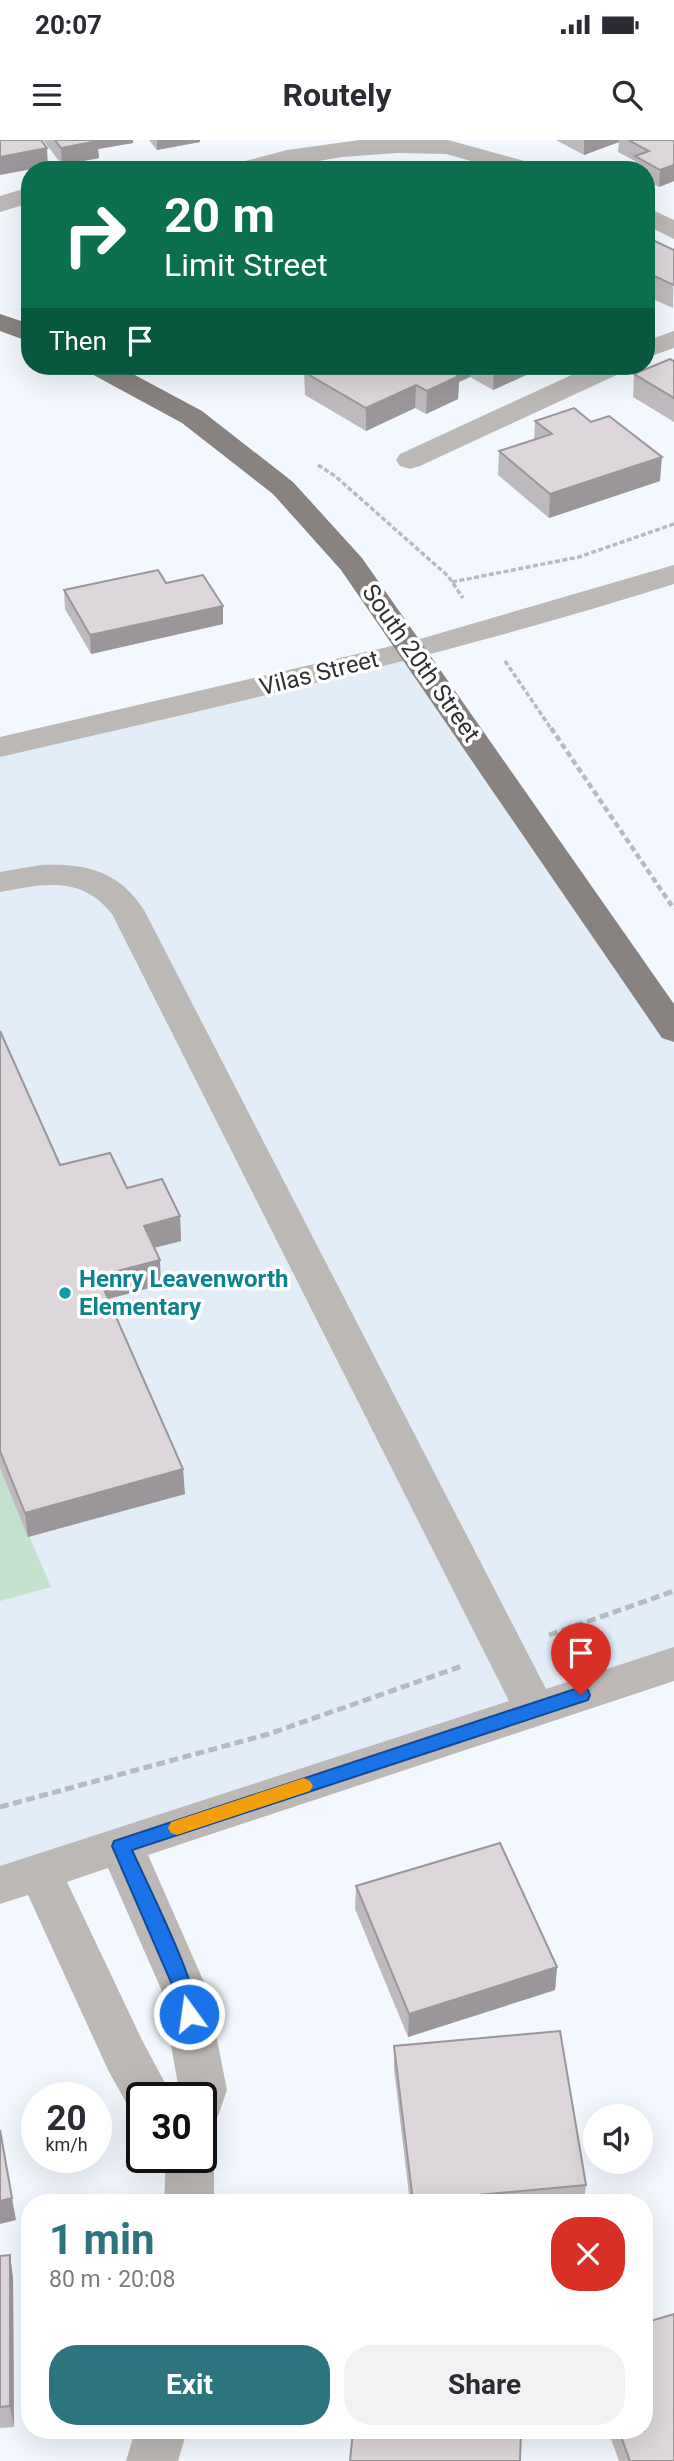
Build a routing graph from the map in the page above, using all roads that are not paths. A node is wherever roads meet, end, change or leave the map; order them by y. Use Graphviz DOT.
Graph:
graph roads {
  1 [pos="282,161"];
  2 [pos="473,161"];
  3 [pos="21,198"];
  4 [pos="0,204"];
  5 [pos="655,220"];
  6 [pos="674,231"];
  7 [pos="0,322"];
  8 [pos="21,330"];
  9 [pos="674,339"];
  10 [pos="655,346"];
  11 [pos="115,375"];
  12 [pos="594,375"];
  13 [pos="410,460"];
  14 [pos="674,574"];
  15 [pos="412,650"];
  16 [pos="0,747"];
  17 [pos="0,883"];
  18 [pos="674,1030"];
  19 [pos="674,1664"];
  20 [pos="535,1710"];
  21 [pos="121,1846"];
  22 [pos="20,1879"];
  23 [pos="140,2082"];
  24 [pos="201,2082"];
  25 [pos="159,2439"];
  26 [pos="152,2461"];
  1 -- 2 [label="street"];
  3 -- 4 [label="street"];
  5 -- 6 [label="street"];
  7 -- 8 [label="main road"];
  9 -- 10 [label="street"];
  11 -- 15 [label="main road, South 20th Street"];
  12 -- 13 [label="street"];
  14 -- 15 [label="street, Vilas Street"];
  15 -- 16 [label="street, Vilas Street"];
  15 -- 18 [label="main road, South 20th Street"];
  17 -- 20 [label="street"];
  19 -- 20 [label="street"];
  20 -- 21 [label="street"];
  21 -- 22 [label="street"];
  21 -- 24 [label="street"];
  22 -- 23 [label="street"];
  25 -- 26 [label="street"];
}
